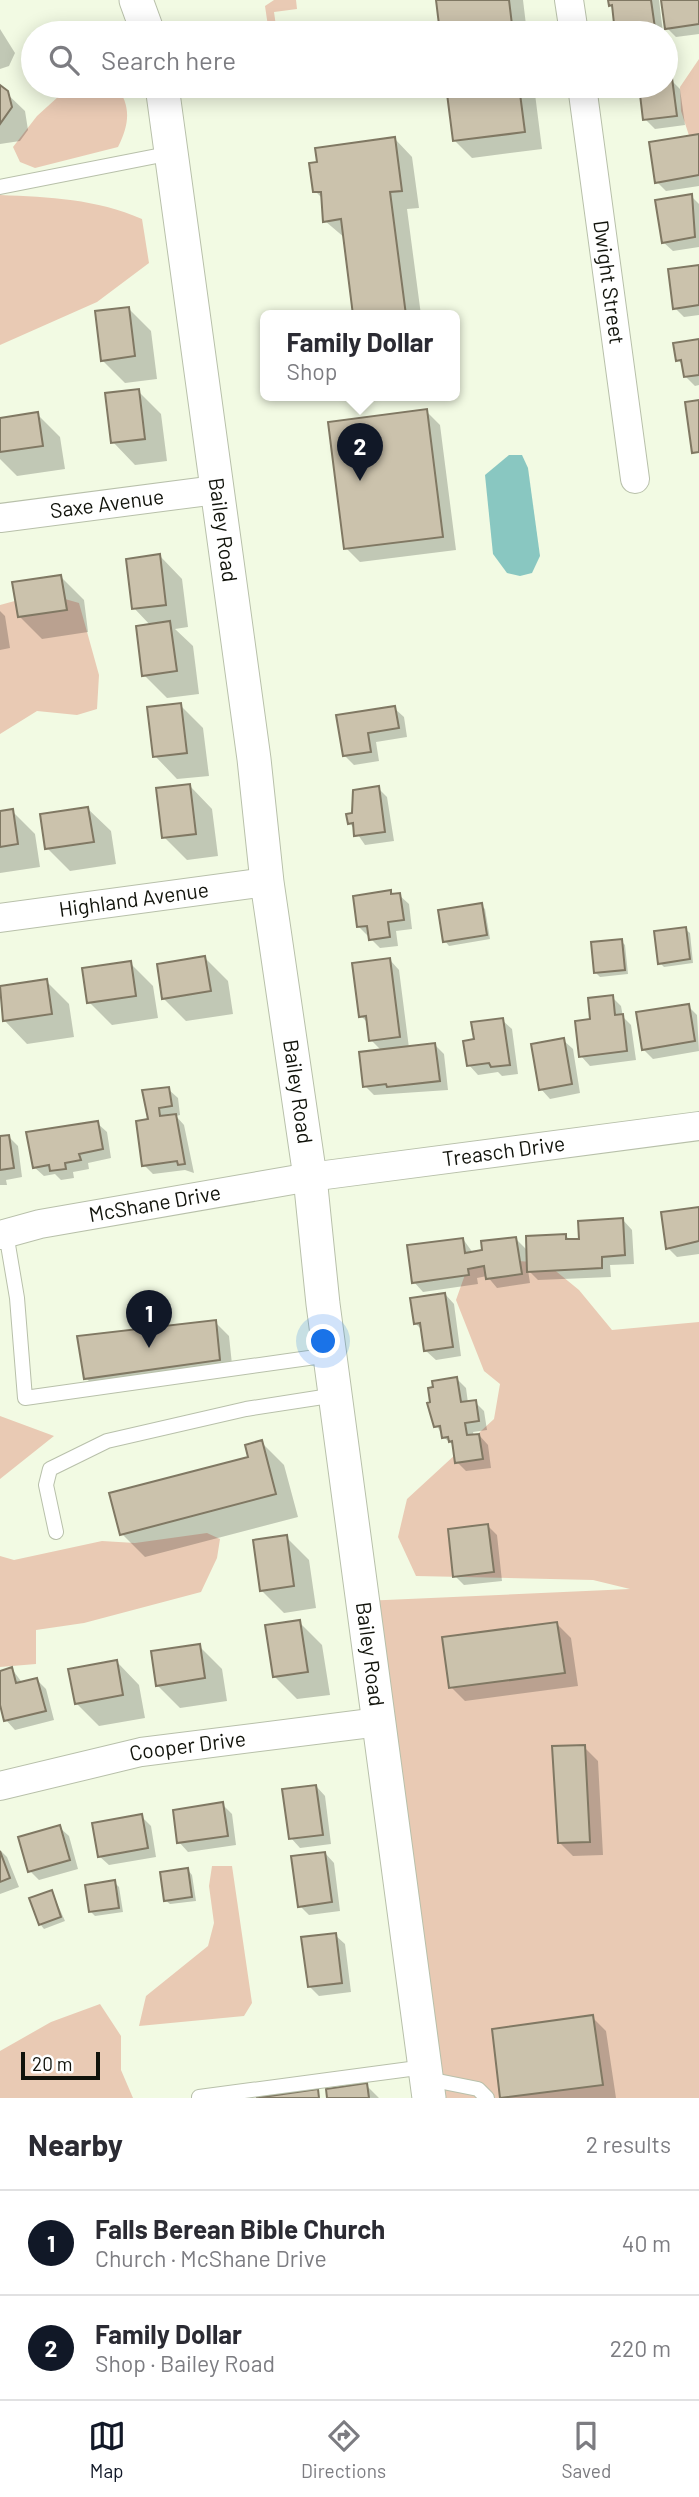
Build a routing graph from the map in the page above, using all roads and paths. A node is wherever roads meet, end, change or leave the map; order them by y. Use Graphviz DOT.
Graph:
graph roads {
  1 [pos="136,0"];
  2 [pos="569,0"];
  3 [pos="144,21"];
  4 [pos="572,21"];
  5 [pos="164,98"];
  6 [pos="584,98"];
  7 [pos="172,153"];
  8 [pos="0,187"];
  9 [pos="635,479"];
  10 [pos="216,489"];
  11 [pos="0,518"];
  12 [pos="267,882"];
  13 [pos="0,918"];
  14 [pos="699,1126"];
  15 [pos="310,1177"];
  16 [pos="3,1234"];
  17 [pos="330,1355"];
  18 [pos="336,1395"];
  19 [pos="57,1532"];
  20 [pos="379,1722"];
  21 [pos="0,1786"];
  22 [pos="427,2082"];
  23 [pos="199,2097"];
  24 [pos="487,2098"];
  1 -- 3 [label="street"];
  2 -- 4 [label="street"];
  5 -- 7 [label="street, Bailey Road"];
  6 -- 9 [label="street, Dwight Street"];
  7 -- 8 [label="lane"];
  7 -- 10 [label="street, Bailey Road"];
  10 -- 11 [label="street, Saxe Avenue"];
  10 -- 12 [label="street, Bailey Road"];
  12 -- 13 [label="street, Highland Avenue"];
  12 -- 15 [label="street, Bailey Road"];
  14 -- 15 [label="street, Treasch Drive"];
  15 -- 16 [label="street, McShane Drive"];
  15 -- 17 [label="street, Bailey Road"];
  16 -- 17 [label="lane"];
  17 -- 18 [label="street, Bailey Road"];
  18 -- 19 [label="lane"];
  18 -- 20 [label="street, Bailey Road"];
  20 -- 21 [label="street, Cooper Drive"];
  20 -- 22 [label="street, Bailey Road"];
  22 -- 23 [label="lane"];
  22 -- 24 [label="lane"];
}
